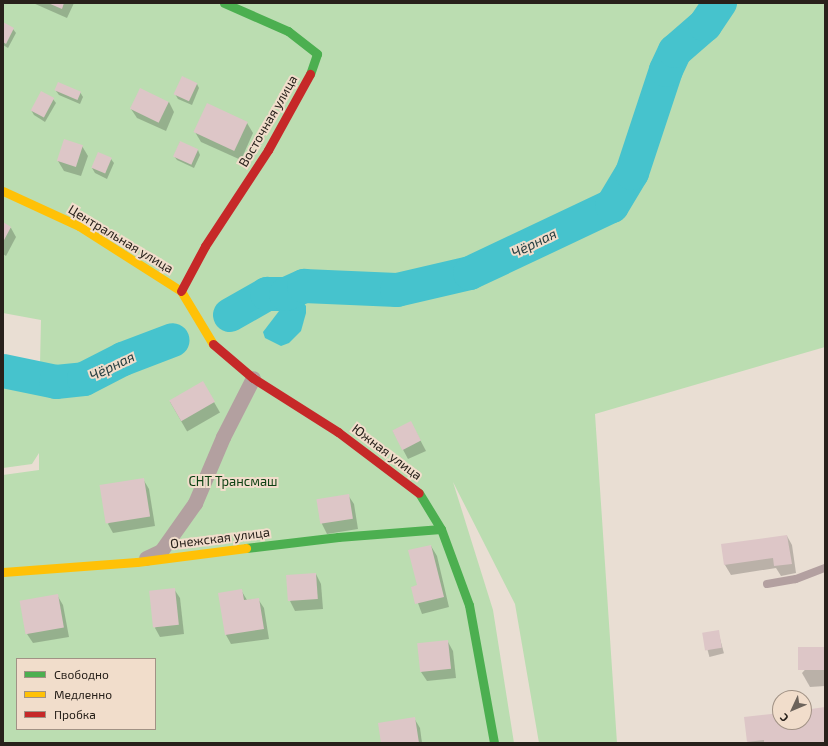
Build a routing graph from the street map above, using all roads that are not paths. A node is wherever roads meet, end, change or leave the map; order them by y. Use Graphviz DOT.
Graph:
graph roads {
  1 [pos="224,3"];
  2 [pos="3,190"];
  3 [pos="181,291"];
  4 [pos="253,378"];
  5 [pos="441,529"];
  6 [pos="137,562"];
  7 [pos="825,568"];
  8 [pos="3,572"];
  9 [pos="767,584"];
  10 [pos="494,743"];
  1 -- 3 [label="street, Восточная улица"];
  2 -- 3 [label="street, Центральная улица"];
  3 -- 4 [label="street, Южная улица"];
  4 -- 5 [label="street, Южная улица"];
  4 -- 6 [label="street"];
  5 -- 6 [label="street, Онежская улица"];
  5 -- 10 [label="street, Южная улица"];
  6 -- 8 [label="street, Онежская улица"];
  7 -- 9 [label="lane"];
}
